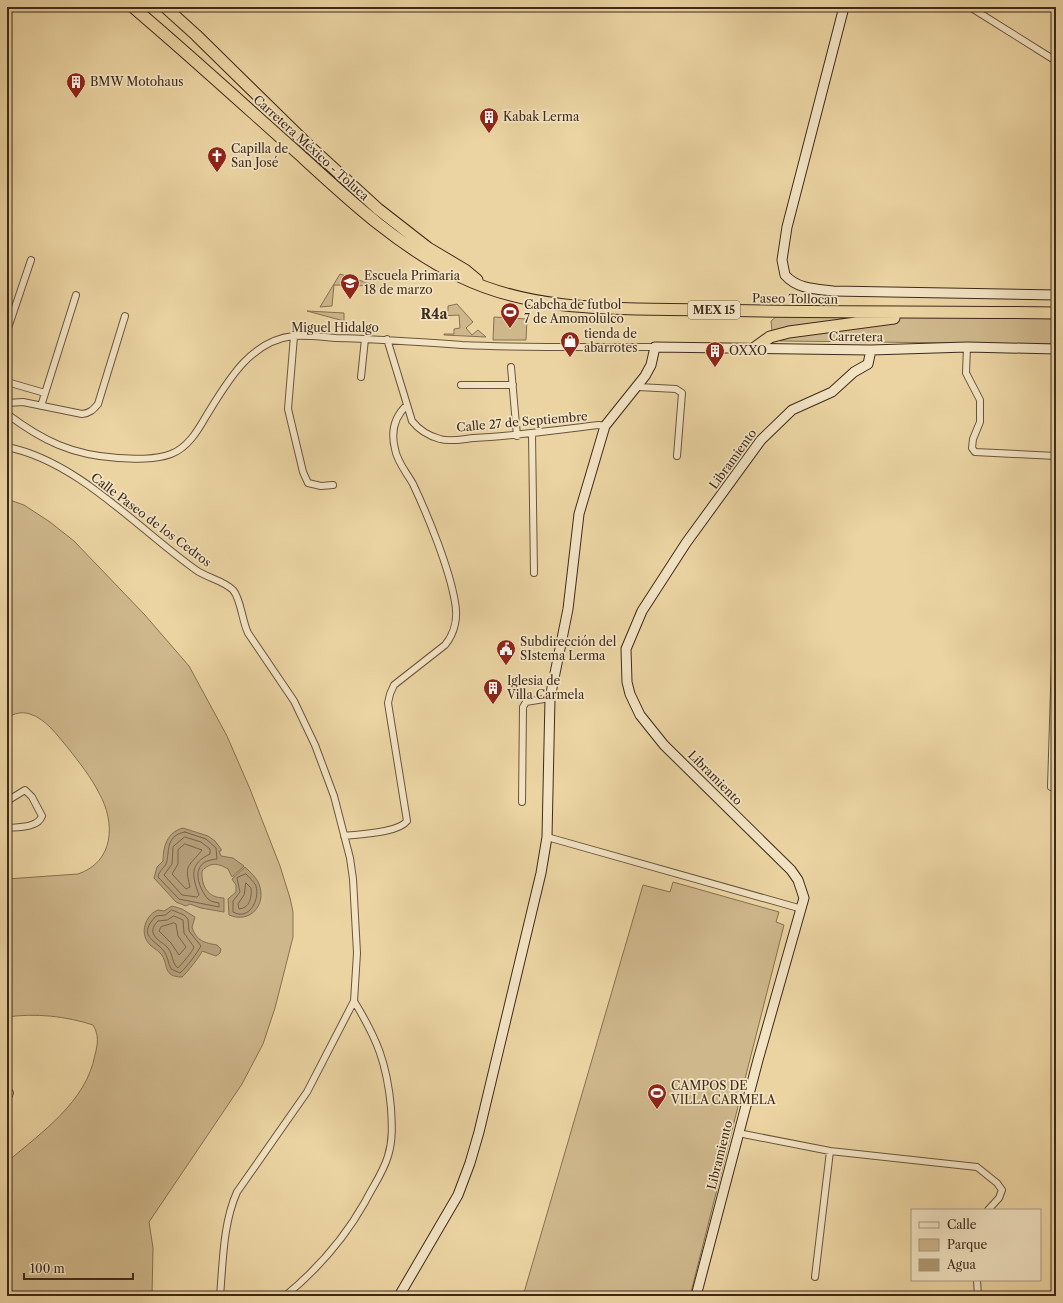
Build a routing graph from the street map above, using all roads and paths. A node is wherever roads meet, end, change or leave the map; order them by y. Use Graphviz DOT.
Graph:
graph roads {
  1 [pos="132,7"];
  2 [pos="166,7"];
  3 [pos="841,7"];
  4 [pos="844,7"];
  5 [pos="970,7"];
  6 [pos="840,21"];
  7 [pos="1056,61"];
  8 [pos="30,260"];
  9 [pos="487,288"];
  10 [pos="76,295"];
  11 [pos="1056,295"];
  12 [pos="942,311"];
  13 [pos="1056,313"];
  14 [pos="125,316"];
  15 [pos="7,331"];
  16 [pos="294,336"];
  17 [pos="365,339"];
  18 [pos="387,339"];
  19 [pos="655,347"];
  20 [pos="756,347"];
  21 [pos="967,347"];
  22 [pos="1056,349"];
  23 [pos="871,350"];
  24 [pos="511,367"];
  25 [pos="361,377"];
  26 [pos="7,382"];
  27 [pos="461,385"];
  28 [pos="513,385"];
  29 [pos="638,387"];
  30 [pos="45,393"];
  31 [pos="7,403"];
  32 [pos="407,405"];
  33 [pos="41,406"];
  34 [pos="7,414"];
  35 [pos="605,426"];
  36 [pos="532,434"];
  37 [pos="517,436"];
  38 [pos="7,447"];
  39 [pos="677,456"];
  40 [pos="1056,456"];
  41 [pos="333,485"];
  42 [pos="534,573"];
  43 [pos="1056,626"];
  44 [pos="550,698"];
  45 [pos="1052,787"];
  46 [pos="7,801"];
  47 [pos="522,802"];
  48 [pos="7,828"];
  49 [pos="344,836"];
  50 [pos="546,836"];
  51 [pos="802,908"];
  52 [pos="354,1001"];
  53 [pos="8,1089"];
  54 [pos="7,1100"];
  55 [pos="738,1133"];
  56 [pos="830,1151"];
  57 [pos="989,1209"];
  58 [pos="815,1277"];
  59 [pos="977,1281"];
  60 [pos="220,1296"];
  61 [pos="285,1296"];
  62 [pos="400,1296"];
  63 [pos="696,1296"];
  64 [pos="978,1296"];
  1 -- 9 [label="highway, Carretera México - Toluca / MEX 15"];
  2 -- 9 [label="highway"];
  3 -- 6 [label="main road"];
  4 -- 6 [label="main road"];
  5 -- 7 [label="street"];
  6 -- 11 [label="main road"];
  8 -- 15 [label="street"];
  9 -- 12 [label="highway, Paseo Tollocan / MEX 15"];
  10 -- 30 [label="street"];
  12 -- 13 [label="highway, Paseo Tollocan / MEX 15"];
  12 -- 20 [label="highway"];
  14 -- 33 [label="street"];
  16 -- 17 [label="street, Miguel Hidalgo"];
  16 -- 34 [label="street, Miguel Hidalgo"];
  16 -- 41 [label="street"];
  17 -- 18 [label="street, Miguel Hidalgo"];
  17 -- 25 [label="street"];
  18 -- 19 [label="street, Miguel Hidalgo"];
  18 -- 32 [label="street, Calle 27 de Septiembre"];
  19 -- 20 [label="main road, Carretera"];
  19 -- 29 [label="main road"];
  20 -- 23 [label="main road, Carretera"];
  21 -- 22 [label="main road, Carretera"];
  21 -- 23 [label="main road, Carretera"];
  21 -- 40 [label="street"];
  23 -- 51 [label="main road, Libramiento"];
  24 -- 28 [label="street"];
  26 -- 30 [label="street"];
  27 -- 28 [label="street"];
  28 -- 37 [label="street"];
  29 -- 35 [label="main road"];
  29 -- 39 [label="street"];
  30 -- 33 [label="street"];
  31 -- 33 [label="street"];
  32 -- 37 [label="street, Calle 27 de Septiembre"];
  32 -- 49 [label="street"];
  35 -- 36 [label="street, Calle 27 de Septiembre"];
  35 -- 44 [label="main road"];
  36 -- 37 [label="street, Calle 27 de Septiembre"];
  36 -- 42 [label="street"];
  38 -- 49 [label="street, Calle Paseo de los Cedros"];
  43 -- 45 [label="street"];
  44 -- 47 [label="street"];
  44 -- 50 [label="main road"];
  46 -- 48 [label="street"];
  49 -- 52 [label="street, Calle Paseo de los Cedros"];
  50 -- 51 [label="street"];
  50 -- 62 [label="main road"];
  51 -- 55 [label="main road, Libramiento"];
  52 -- 60 [label="street, Calle Paseo de los Cedros"];
  52 -- 61 [label="street"];
  53 -- 54 [label="street"];
  55 -- 56 [label="street"];
  55 -- 63 [label="main road, Libramiento"];
  56 -- 57 [label="street"];
  56 -- 58 [label="street"];
  59 -- 64 [label="street"];
}
